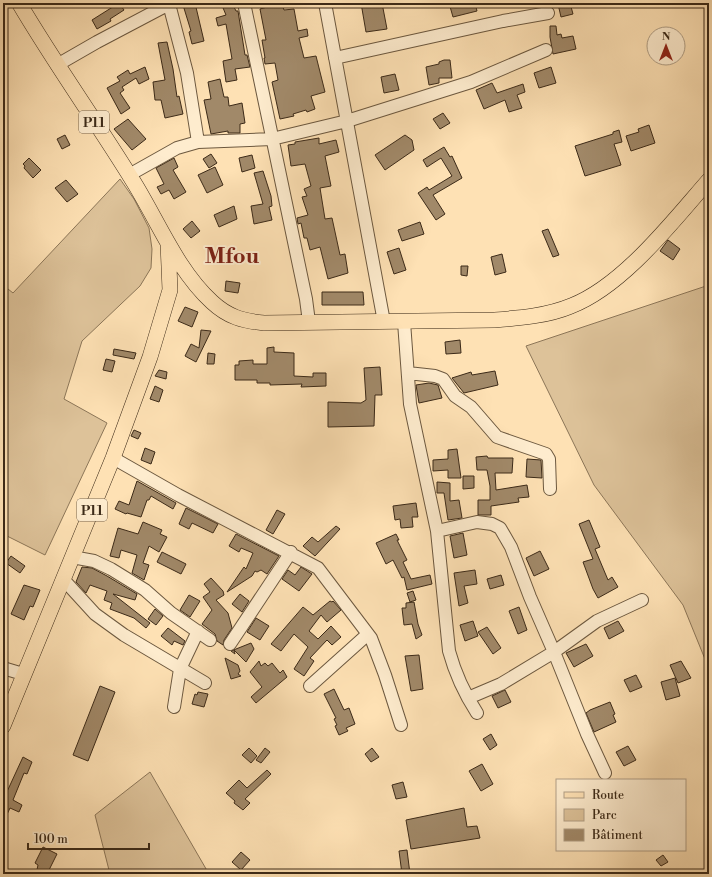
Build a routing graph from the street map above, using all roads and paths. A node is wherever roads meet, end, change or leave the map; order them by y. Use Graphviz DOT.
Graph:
graph roads {
  1 [pos="19,3"];
  2 [pos="244,3"];
  3 [pos="325,3"];
  4 [pos="170,4"];
  5 [pos="548,14"];
  6 [pos="546,50"];
  7 [pos="334,58"];
  8 [pos="57,65"];
  9 [pos="347,121"];
  10 [pos="272,140"];
  11 [pos="198,142"];
  12 [pos="129,174"];
  13 [pos="709,180"];
  14 [pos="168,242"];
  15 [pos="192,279"];
  16 [pos="170,290"];
  17 [pos="309,322"];
  18 [pos="384,322"];
  19 [pos="404,322"];
  20 [pos="408,373"];
  21 [pos="113,458"];
  22 [pos="550,489"];
  23 [pos="437,531"];
  24 [pos="291,552"];
  25 [pos="72,557"];
  26 [pos="63,579"];
  27 [pos="642,600"];
  28 [pos="198,631"];
  29 [pos="368,634"];
  30 [pos="210,640"];
  31 [pos="230,644"];
  32 [pos="554,652"];
  33 [pos="3,668"];
  34 [pos="180,669"];
  35 [pos="23,674"];
  36 [pos="204,683"];
  37 [pos="310,686"];
  38 [pos="468,698"];
  39 [pos="174,707"];
  40 [pos="477,713"];
  41 [pos="401,725"];
  42 [pos="3,726"];
  43 [pos="605,772"];
  1 -- 8 [label="main road, P11"];
  2 -- 10 [label="street"];
  3 -- 7 [label="street"];
  4 -- 8 [label="street"];
  4 -- 11 [label="street"];
  5 -- 7 [label="street"];
  6 -- 9 [label="street"];
  7 -- 9 [label="street"];
  8 -- 12 [label="main road, P11"];
  9 -- 10 [label="street"];
  9 -- 18 [label="street"];
  10 -- 11 [label="street"];
  10 -- 17 [label="street"];
  11 -- 12 [label="street"];
  12 -- 14 [label="main road, P11"];
  13 -- 19 [label="main road"];
  14 -- 15 [label="main road"];
  14 -- 16 [label="main road, P11"];
  15 -- 16 [label="main road"];
  15 -- 17 [label="main road"];
  16 -- 21 [label="main road, P11"];
  17 -- 18 [label="main road"];
  18 -- 19 [label="main road"];
  19 -- 20 [label="street"];
  20 -- 22 [label="street"];
  20 -- 23 [label="street"];
  21 -- 24 [label="street"];
  21 -- 25 [label="main road, P11"];
  23 -- 32 [label="street"];
  23 -- 38 [label="street"];
  24 -- 29 [label="street"];
  24 -- 31 [label="street"];
  25 -- 26 [label="main road, P11"];
  25 -- 28 [label="street"];
  26 -- 34 [label="street"];
  26 -- 35 [label="main road, P11"];
  27 -- 32 [label="street"];
  28 -- 30 [label="street"];
  28 -- 34 [label="street"];
  29 -- 37 [label="street"];
  29 -- 41 [label="street"];
  32 -- 38 [label="street"];
  32 -- 43 [label="street"];
  33 -- 35 [label="street"];
  34 -- 36 [label="street"];
  34 -- 39 [label="street"];
  35 -- 42 [label="main road, P11"];
  38 -- 40 [label="street"];
}
